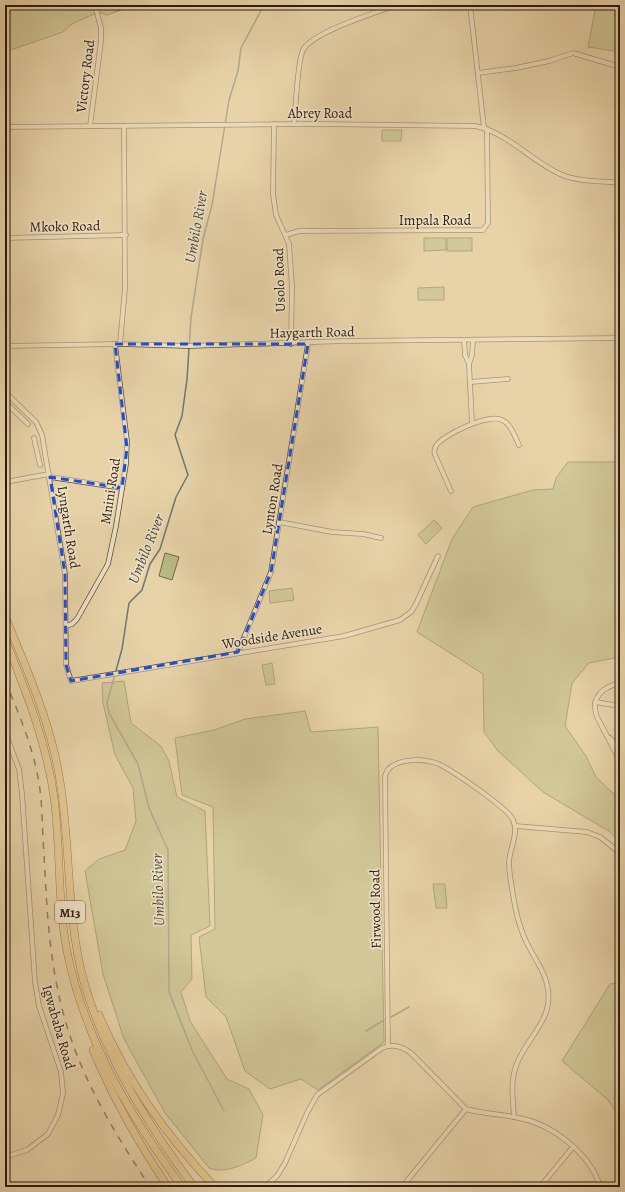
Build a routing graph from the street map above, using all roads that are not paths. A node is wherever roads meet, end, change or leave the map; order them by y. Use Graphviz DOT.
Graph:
graph roads {
  1 [pos="95,5"];
  2 [pos="396,5"];
  3 [pos="470,5"];
  4 [pos="620,66"];
  5 [pos="478,74"];
  6 [pos="274,124"];
  7 [pos="294,124"];
  8 [pos="90,126"];
  9 [pos="124,126"];
  10 [pos="5,127"];
  11 [pos="486,129"];
  12 [pos="620,182"];
  13 [pos="126,235"];
  14 [pos="286,235"];
  15 [pos="5,238"];
  16 [pos="620,338"];
  17 [pos="464,340"];
  18 [pos="473,340"];
  19 [pos="117,344"];
  20 [pos="291,344"];
  21 [pos="308,344"];
  22 [pos="5,346"];
  23 [pos="469,364"];
  24 [pos="508,379"];
  25 [pos="470,382"];
  26 [pos="5,392"];
  27 [pos="5,402"];
  28 [pos="22,408"];
  29 [pos="17,414"];
  30 [pos="472,423"];
  31 [pos="28,424"];
  32 [pos="34,438"];
  33 [pos="519,445"];
  34 [pos="46,454"];
  35 [pos="38,455"];
  36 [pos="40,465"];
  37 [pos="49,475"];
  38 [pos="5,482"];
  39 [pos="122,488"];
  40 [pos="451,491"];
  41 [pos="279,522"];
  42 [pos="381,538"];
  43 [pos="438,556"];
  44 [pos="5,616"];
  45 [pos="66,626"];
  46 [pos="5,640"];
  47 [pos="238,652"];
  48 [pos="71,681"];
  49 [pos="619,684"];
  50 [pos="595,702"];
  51 [pos="620,706"];
  52 [pos="5,732"];
  53 [pos="607,734"];
  54 [pos="620,750"];
  55 [pos="620,761"];
  56 [pos="515,826"];
  57 [pos="620,853"];
  58 [pos="84,982"];
  59 [pos="78,994"];
  60 [pos="388,1046"];
  61 [pos="466,1109"];
  62 [pos="514,1117"];
  63 [pos="573,1147"];
  64 [pos="5,1157"];
  65 [pos="168,1187"];
  66 [pos="182,1187"];
  67 [pos="194,1187"];
  68 [pos="215,1187"];
  69 [pos="264,1187"];
  70 [pos="402,1187"];
  71 [pos="540,1187"];
  72 [pos="600,1187"];
  1 -- 8 [label="street, Victory Road"];
  2 -- 7 [label="street"];
  3 -- 5 [label="street"];
  4 -- 5 [label="street"];
  5 -- 11 [label="street"];
  6 -- 7 [label="street, Abrey Road"];
  6 -- 9 [label="street, Abrey Road"];
  6 -- 14 [label="street, Usolo Road"];
  7 -- 11 [label="street, Abrey Road"];
  8 -- 9 [label="street, Abrey Road"];
  8 -- 10 [label="street, Abrey Road"];
  9 -- 13 [label="street, Mnini Road"];
  11 -- 12 [label="street, Abrey Road"];
  11 -- 14 [label="street, Impala Road"];
  13 -- 15 [label="street, Mkoko Road"];
  13 -- 19 [label="street, Mnini Road"];
  14 -- 20 [label="street, Usolo Road"];
  16 -- 18 [label="street, Haygarth Road"];
  17 -- 18 [label="street, Haygarth Road"];
  17 -- 21 [label="street, Haygarth Road"];
  17 -- 23 [label="street"];
  18 -- 23 [label="street"];
  19 -- 20 [label="street, Haygarth Road"];
  19 -- 22 [label="street, Haygarth Road"];
  19 -- 39 [label="street, Mnini Road"];
  20 -- 21 [label="street, Haygarth Road"];
  21 -- 41 [label="street, Lynton Road"];
  23 -- 25 [label="street"];
  24 -- 25 [label="street"];
  25 -- 30 [label="street"];
  26 -- 28 [label="street, Lyngarth Road"];
  27 -- 29 [label="street"];
  28 -- 29 [label="street"];
  28 -- 34 [label="street, Lyngarth Road"];
  29 -- 31 [label="street"];
  30 -- 33 [label="street"];
  30 -- 40 [label="street"];
  32 -- 35 [label="street"];
  34 -- 35 [label="street"];
  34 -- 37 [label="street, Lyngarth Road"];
  35 -- 36 [label="street"];
  37 -- 38 [label="street"];
  37 -- 39 [label="street"];
  37 -- 45 [label="street, Lyngarth Road"];
  39 -- 45 [label="street, Mnini Road"];
  41 -- 42 [label="street"];
  41 -- 47 [label="street, Lynton Road"];
  43 -- 47 [label="street, Woodside Avenue"];
  44 -- 58 [label="highway, M13"];
  45 -- 48 [label="street, Lyngarth Road"];
  46 -- 59 [label="highway, M13"];
  47 -- 48 [label="street, Woodside Avenue"];
  49 -- 50 [label="street"];
  50 -- 51 [label="street"];
  50 -- 53 [label="street"];
  52 -- 64 [label="street, Igwababa Road"];
  53 -- 54 [label="street"];
  53 -- 55 [label="street"];
  56 -- 57 [label="street"];
  56 -- 60 [label="street, Firwood Road"];
  56 -- 62 [label="street"];
  58 -- 67 [label="highway, M13"];
  58 -- 68 [label="highway"];
  59 -- 65 [label="highway"];
  59 -- 66 [label="highway, M13"];
  60 -- 61 [label="street"];
  60 -- 69 [label="street"];
  61 -- 62 [label="street"];
  61 -- 70 [label="street"];
  62 -- 63 [label="street"];
  63 -- 71 [label="street"];
  63 -- 72 [label="street"];
}
